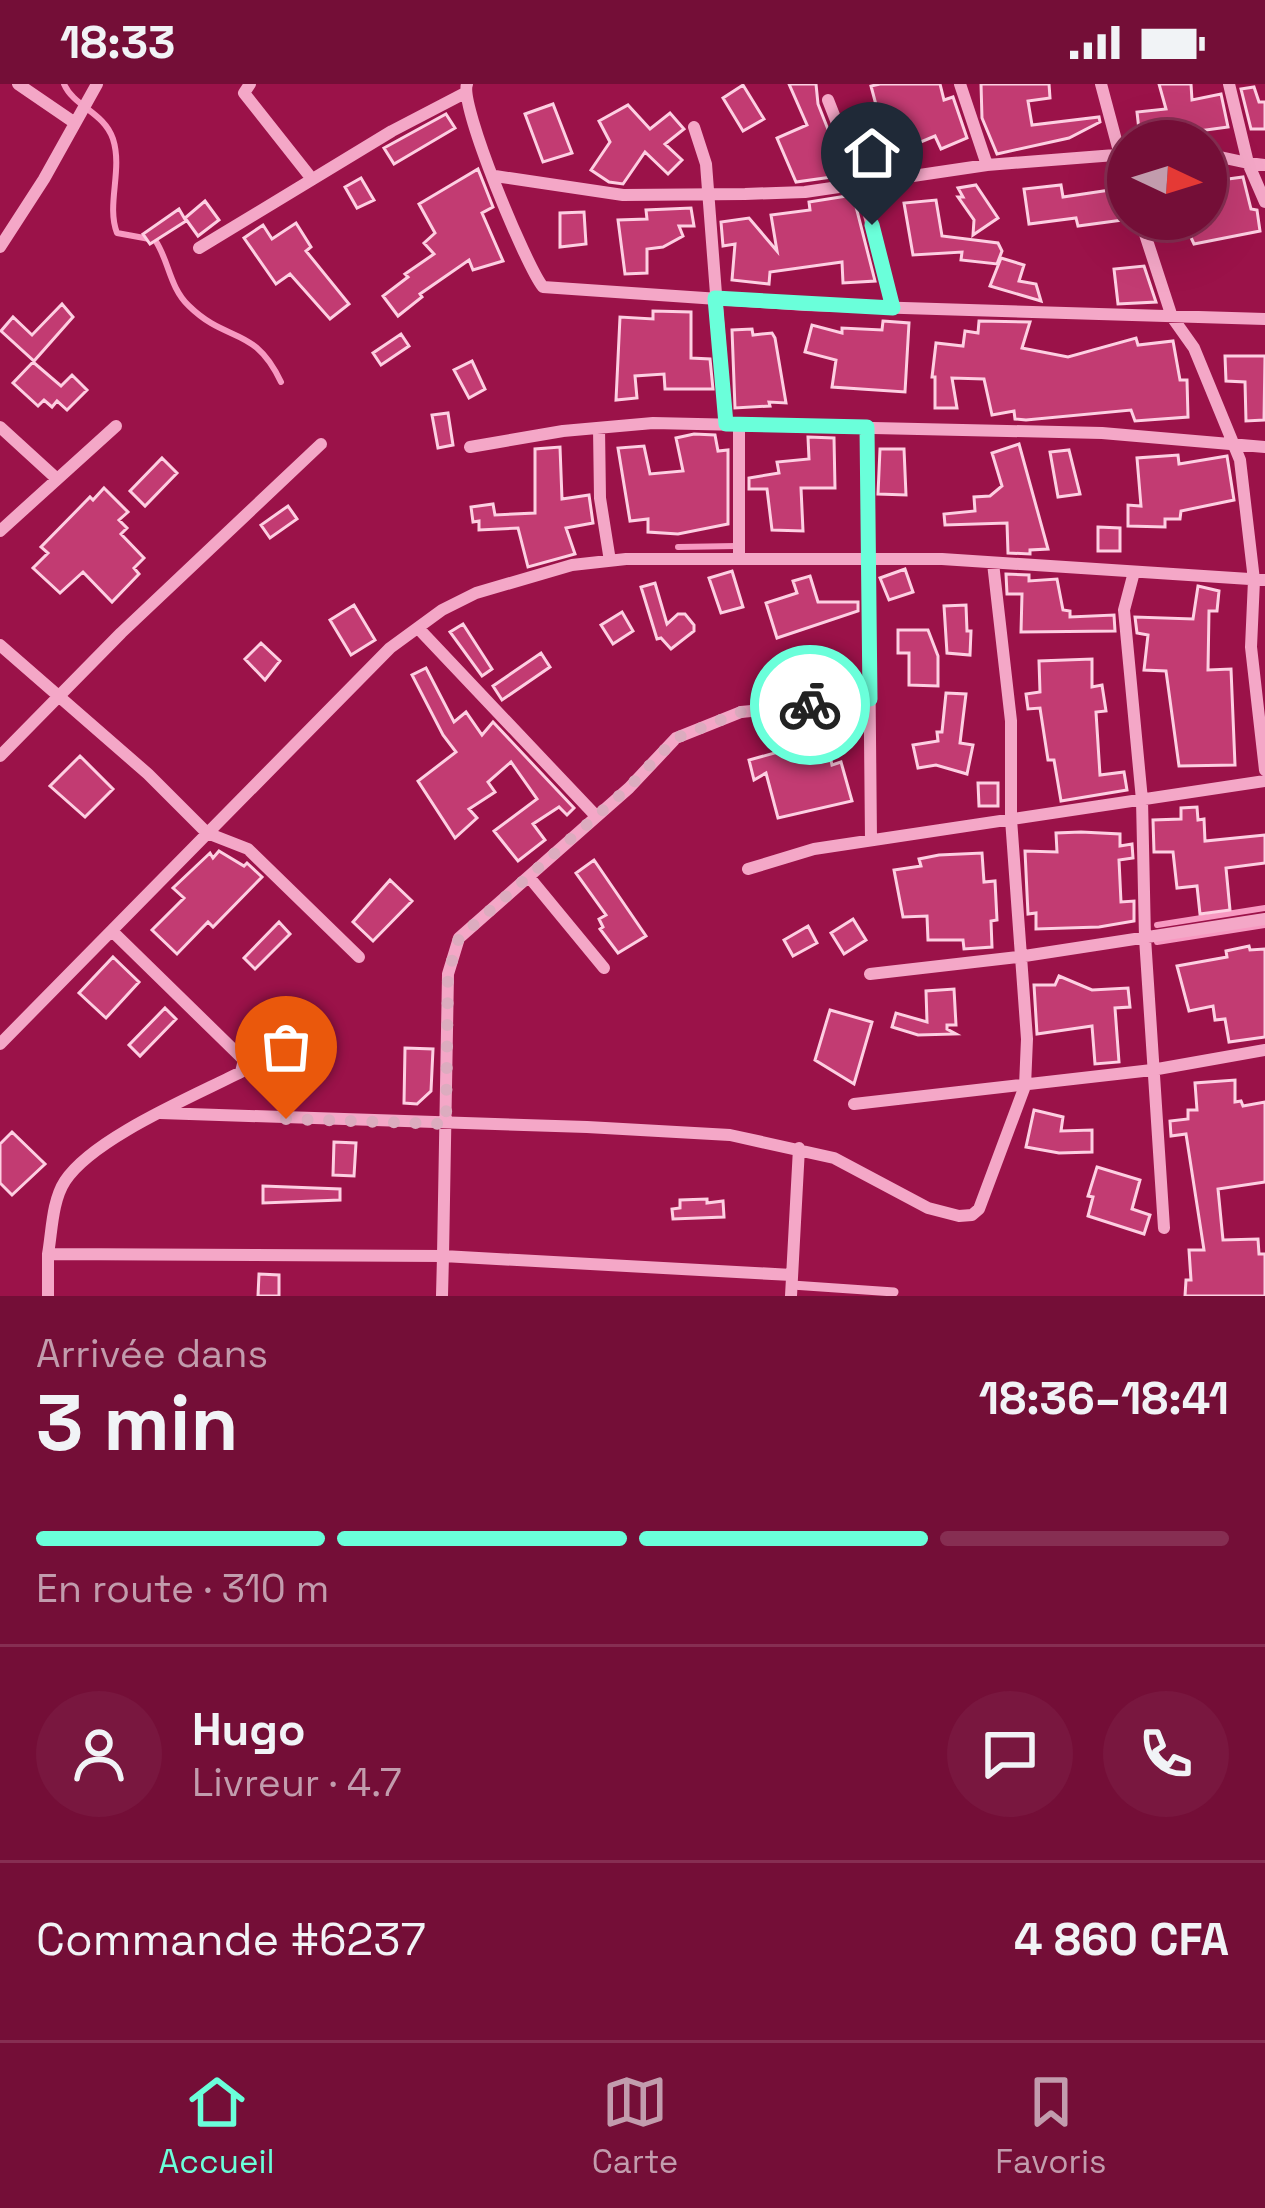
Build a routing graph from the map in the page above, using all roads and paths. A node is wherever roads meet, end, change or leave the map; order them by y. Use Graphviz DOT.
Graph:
graph roads {
  1 [pos="18,84"];
  2 [pos="97,84"];
  3 [pos="960,84"];
  4 [pos="1101,84"];
  5 [pos="1229,84"];
  6 [pos="243,87"];
  7 [pos="465,89"];
  8 [pos="828,100"];
  9 [pos="1112,120"];
  10 [pos="75,123"];
  11 [pos="694,127"];
  12 [pos="1107,155"];
  13 [pos="1227,158"];
  14 [pos="1249,163"];
  15 [pos="987,165"];
  16 [pos="1265,165"];
  17 [pos="495,176"];
  18 [pos="312,179"];
  19 [pos="861,184"];
  20 [pos="707,195"];
  21 [pos="1265,202"];
  22 [pos="1147,240"];
  23 [pos="0,247"];
  24 [pos="199,248"];
  25 [pos="715,298"];
  26 [pos="893,308"];
  27 [pos="1172,317"];
  28 [pos="1265,320"];
  29 [pos="732,425"];
  30 [pos="116,426"];
  31 [pos="0,427"];
  32 [pos="867,427"];
  33 [pos="599,428"];
  34 [pos="321,444"];
  35 [pos="470,446"];
  36 [pos="1234,446"];
  37 [pos="1265,447"];
  38 [pos="57,479"];
  39 [pos="0,531"];
  40 [pos="739,559"];
  41 [pos="869,560"];
  42 [pos="610,561"];
  43 [pos="993,563"];
  44 [pos="1134,572"];
  45 [pos="1259,580"];
  46 [pos="418,628"];
  47 [pos="0,645"];
  48 [pos="56,698"];
  49 [pos="870,699"];
  50 [pos="0,756"];
  51 [pos="1265,770"];
  52 [pos="1265,781"];
  53 [pos="1142,800"];
  54 [pos="596,816"];
  55 [pos="1011,819"];
  56 [pos="207,833"];
  57 [pos="871,840"];
  58 [pos="748,869"];
  59 [pos="529,877"];
  60 [pos="1265,919"];
  61 [pos="112,931"];
  62 [pos="1144,938"];
  63 [pos="358,957"];
  64 [pos="1018,957"];
  65 [pos="604,968"];
  66 [pos="870,974"];
  67 [pos="0,1044"];
  68 [pos="1265,1050"];
  69 [pos="1152,1070"];
  70 [pos="1025,1085"];
  71 [pos="854,1104"];
  72 [pos="160,1113"];
  73 [pos="446,1124"];
  74 [pos="799,1148"];
  75 [pos="1164,1228"];
  76 [pos="48,1254"];
  77 [pos="443,1256"];
  78 [pos="792,1285"];
  79 [pos="894,1292"];
  80 [pos="48,1296"];
  81 [pos="442,1296"];
  1 -- 10 [label="street"];
  2 -- 10 [label="street"];
  3 -- 15 [label="street"];
  4 -- 9 [label="street"];
  5 -- 14 [label="street"];
  6 -- 18 [label="street"];
  7 -- 17 [label="street"];
  7 -- 18 [label="street"];
  8 -- 19 [label="street"];
  10 -- 23 [label="street"];
  11 -- 20 [label="street"];
  12 -- 15 [label="street"];
  13 -- 14 [label="street"];
  14 -- 16 [label="street"];
  14 -- 21 [label="street"];
  15 -- 19 [label="street"];
  17 -- 20 [label="street"];
  17 -- 25 [label="street"];
  18 -- 24 [label="street"];
  19 -- 20 [label="street"];
  19 -- 26 [label="street"];
  20 -- 25 [label="street"];
  22 -- 27 [label="street"];
  25 -- 26 [label="street"];
  25 -- 29 [label="street"];
  26 -- 27 [label="street"];
  27 -- 28 [label="street"];
  27 -- 36 [label="street"];
  29 -- 32 [label="street"];
  29 -- 33 [label="street"];
  29 -- 40 [label="street"];
  30 -- 38 [label="street"];
  31 -- 38 [label="street"];
  32 -- 36 [label="street"];
  32 -- 41 [label="street"];
  33 -- 35 [label="street"];
  33 -- 42 [label="street"];
  34 -- 48 [label="street"];
  36 -- 37 [label="street"];
  36 -- 45 [label="street"];
  38 -- 39 [label="street"];
  40 -- 41 [label="street"];
  40 -- 42 [label="street"];
  41 -- 43 [label="street"];
  41 -- 49 [label="street"];
  42 -- 46 [label="street"];
  43 -- 44 [label="street"];
  43 -- 55 [label="street"];
  44 -- 45 [label="street"];
  44 -- 53 [label="street"];
  45 -- 51 [label="street"];
  46 -- 54 [label="street"];
  46 -- 56 [label="street"];
  47 -- 48 [label="street"];
  48 -- 50 [label="street"];
  48 -- 56 [label="street"];
  49 -- 54 [label="street"];
  49 -- 57 [label="street"];
  52 -- 53 [label="street"];
  53 -- 55 [label="street"];
  53 -- 62 [label="street"];
  54 -- 59 [label="street"];
  55 -- 57 [label="street"];
  55 -- 64 [label="street"];
  56 -- 61 [label="street"];
  56 -- 63 [label="street"];
  57 -- 58 [label="street"];
  59 -- 65 [label="street"];
  59 -- 73 [label="street"];
  60 -- 62 [label="street"];
  61 -- 67 [label="street"];
  61 -- 72 [label="street"];
  62 -- 64 [label="street"];
  62 -- 69 [label="street"];
  64 -- 66 [label="street"];
  64 -- 70 [label="street"];
  68 -- 69 [label="street"];
  69 -- 70 [label="street"];
  69 -- 75 [label="street"];
  70 -- 71 [label="street"];
  70 -- 74 [label="street"];
  72 -- 73 [label="street"];
  72 -- 76 [label="street"];
  73 -- 74 [label="street"];
  73 -- 77 [label="street"];
  74 -- 78 [label="street"];
  76 -- 77 [label="street"];
  76 -- 80 [label="street"];
  77 -- 78 [label="street"];
  77 -- 81 [label="street"];
  78 -- 79 [label="lane"];
}
